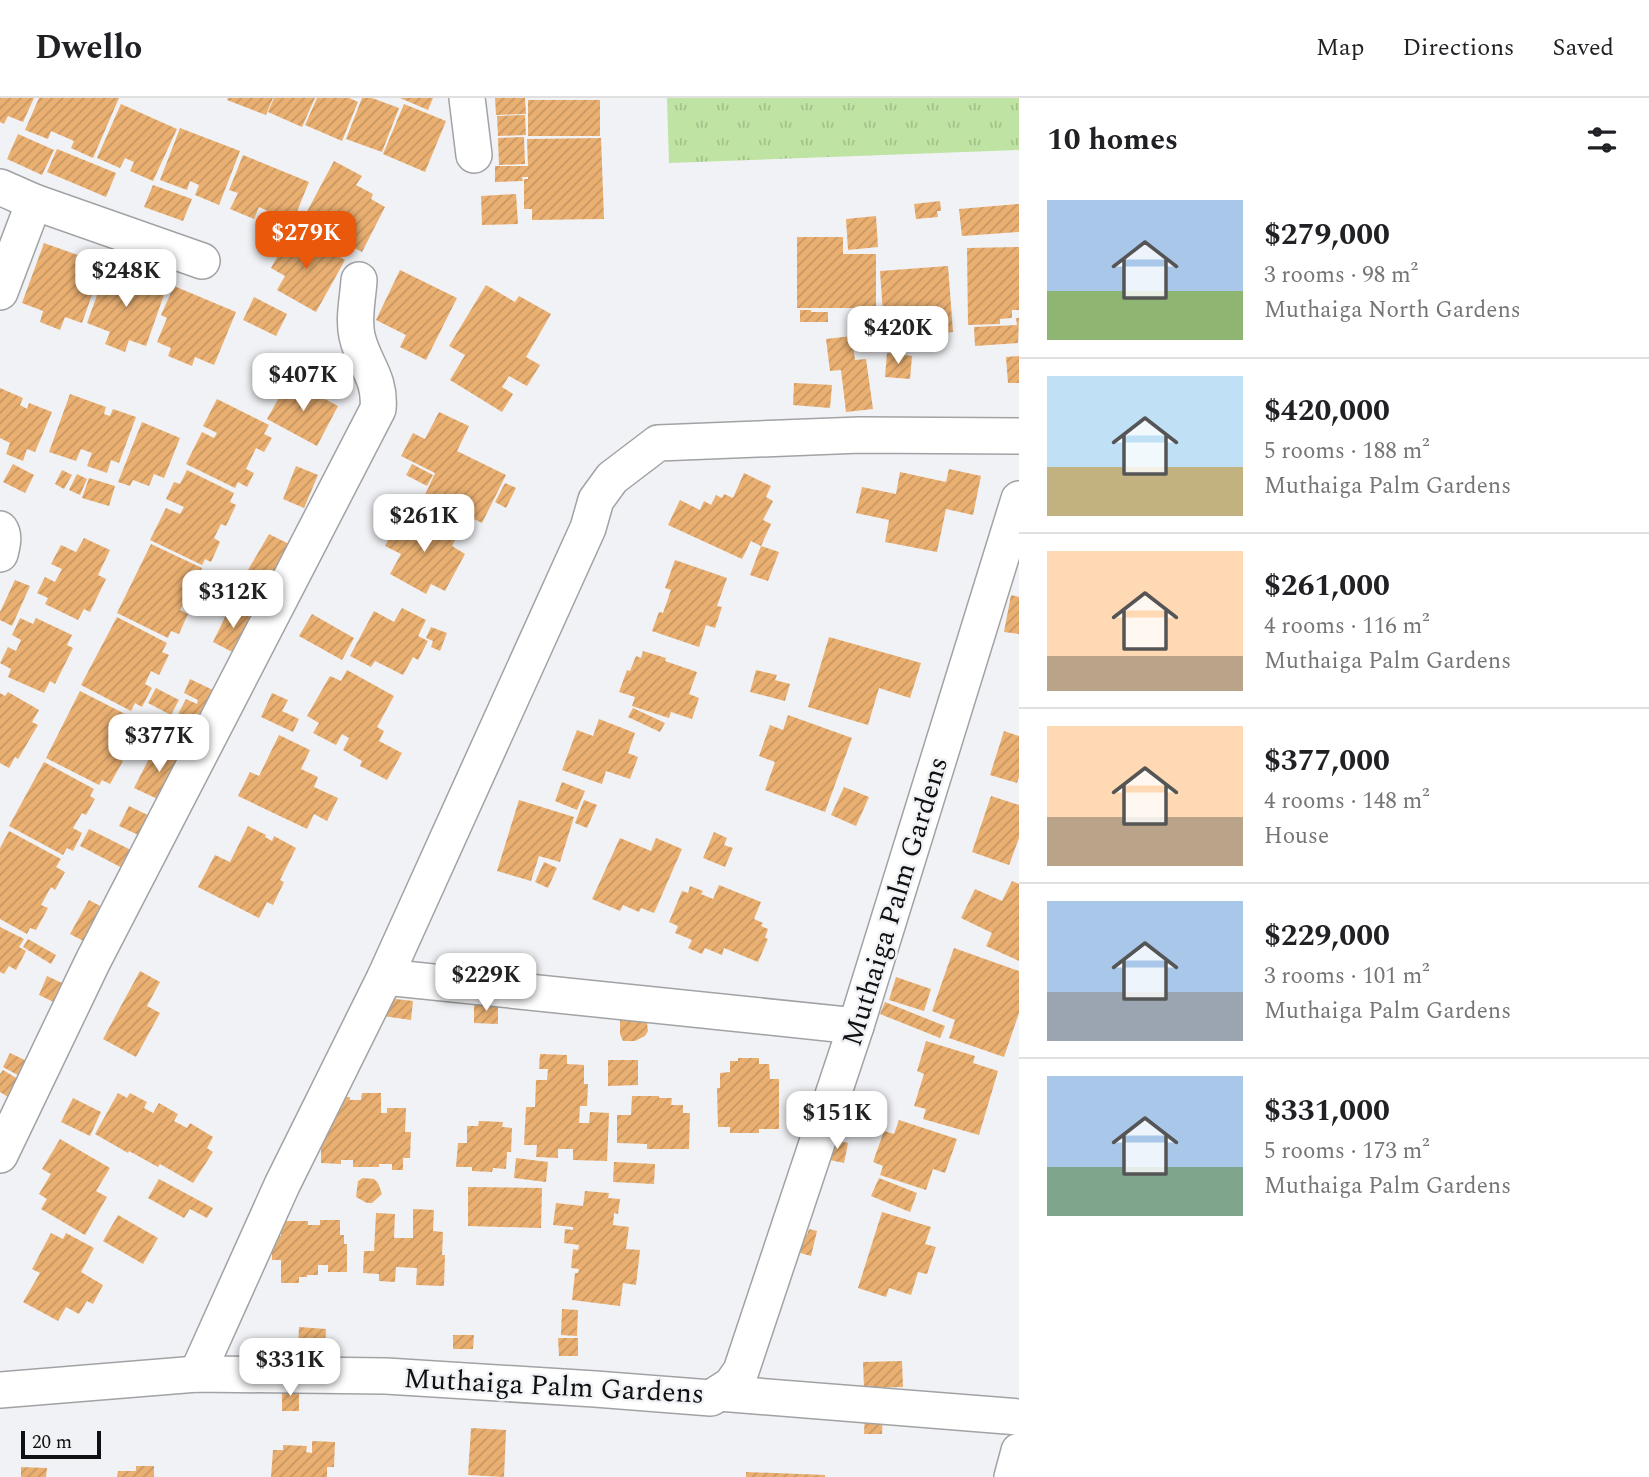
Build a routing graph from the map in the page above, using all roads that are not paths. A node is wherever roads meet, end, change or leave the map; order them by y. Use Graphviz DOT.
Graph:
graph roads {
  1 [pos="467,98"];
  2 [pos="474,155"];
  3 [pos="0,187"];
  4 [pos="34,202"];
  5 [pos="202,261"];
  6 [pos="359,280"];
  7 [pos="0,292"];
  8 [pos="1019,436"];
  9 [pos="1019,499"];
  10 [pos="0,529"];
  11 [pos="0,554"];
  12 [pos="384,977"];
  13 [pos="856,1026"];
  14 [pos="0,1154"];
  15 [pos="197,1374"];
  16 [pos="0,1390"];
  17 [pos="719,1393"];
  18 [pos="1019,1416"];
  19 [pos="1019,1451"];
  20 [pos="1012,1477"];
  1 -- 2 [label="street"];
  3 -- 4 [label="street"];
  4 -- 5 [label="street"];
  4 -- 7 [label="street"];
  6 -- 14 [label="street"];
  8 -- 12 [label="street"];
  9 -- 13 [label="street, Muthaiga Palm Gardens"];
  10 -- 11 [label="street"];
  12 -- 13 [label="street"];
  12 -- 15 [label="street"];
  13 -- 17 [label="street, Muthaiga Palm Gardens"];
  15 -- 16 [label="street, Muthaiga Palm Gardens"];
  15 -- 17 [label="street, Muthaiga Palm Gardens"];
  17 -- 18 [label="street"];
  19 -- 20 [label="street"];
}
